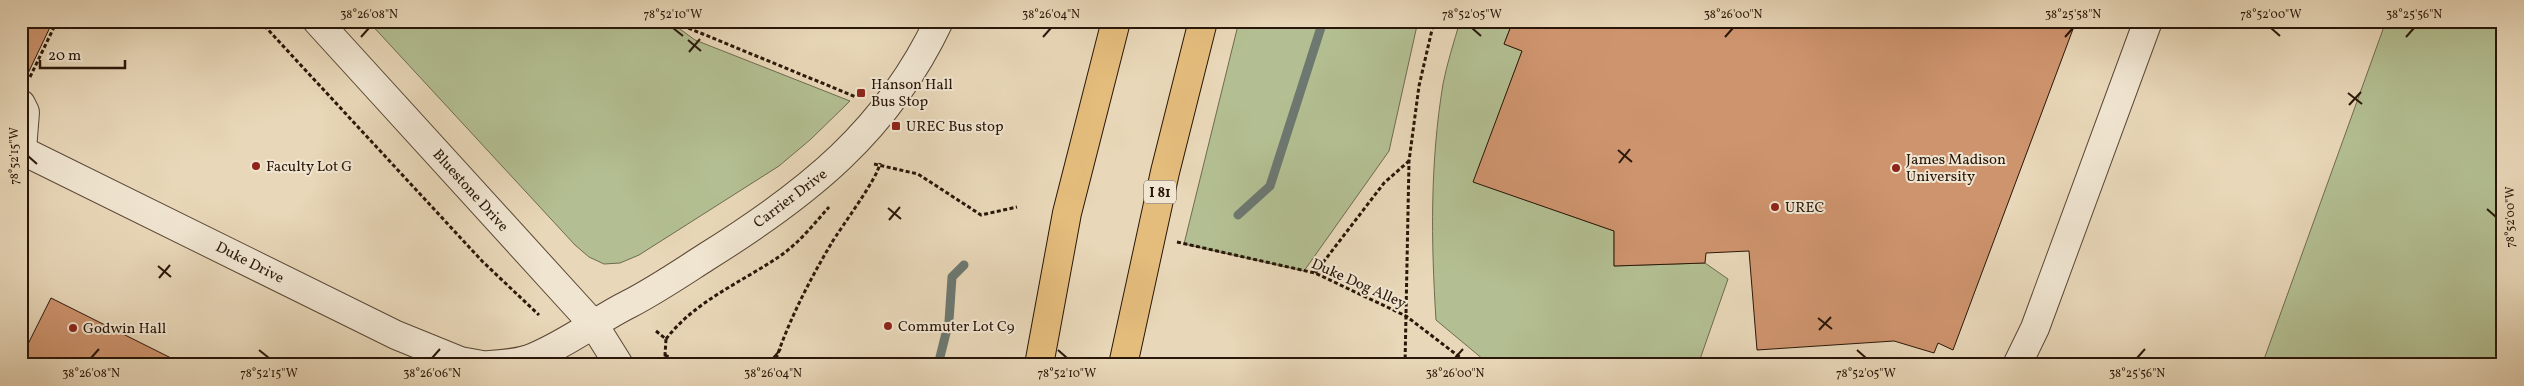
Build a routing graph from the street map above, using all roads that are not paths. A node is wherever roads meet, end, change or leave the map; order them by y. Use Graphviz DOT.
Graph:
graph roads {
  1 [pos="317,21"];
  2 [pos="939,21"];
  3 [pos="1116,21"];
  4 [pos="1203,21"];
  5 [pos="2148,21"];
  6 [pos="21,104"];
  7 [pos="22,150"];
  8 [pos="594,325"];
  9 [pos="482,365"];
  10 [pos="489,365"];
  11 [pos="619,365"];
  12 [pos="1038,365"];
  13 [pos="1123,365"];
  14 [pos="2017,365"];
  1 -- 8 [label="street, Bluestone Drive"];
  2 -- 8 [label="street, Carrier Drive"];
  3 -- 12 [label="highway"];
  4 -- 13 [label="highway, I 81"];
  5 -- 14 [label="street"];
  6 -- 7 [label="street"];
  7 -- 9 [label="street, Duke Drive"];
  8 -- 10 [label="street"];
  8 -- 11 [label="street, Bluestone Drive"];
}
